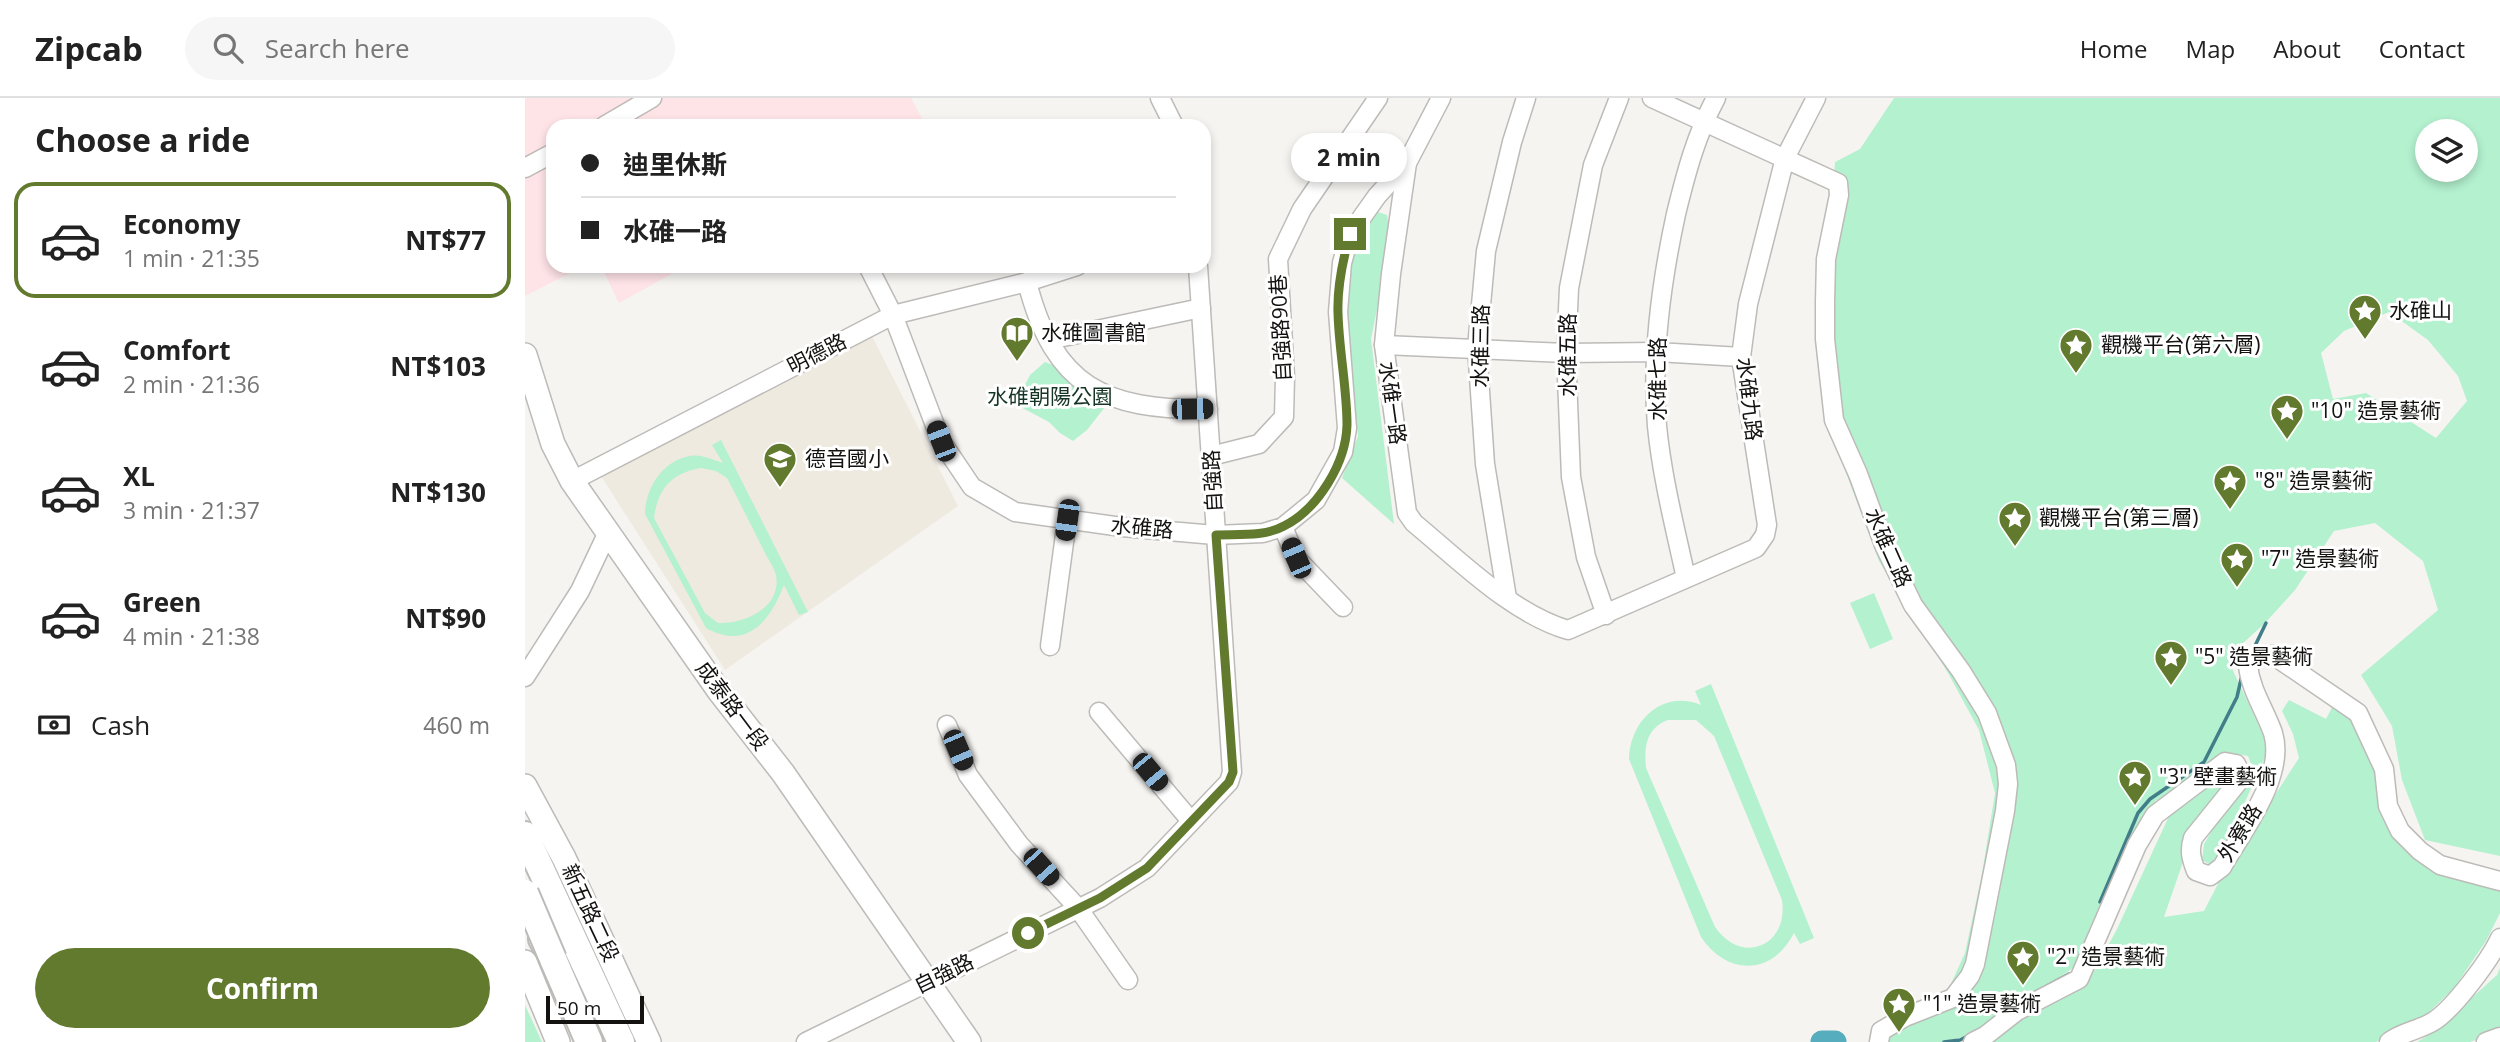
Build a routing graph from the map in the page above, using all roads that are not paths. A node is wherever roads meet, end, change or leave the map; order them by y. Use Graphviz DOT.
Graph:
graph roads {
  1 [pos="652,98"];
  2 [pos="1160,98"];
  3 [pos="1378,98"];
  4 [pos="1441,98"];
  5 [pos="1526,98"];
  6 [pos="1619,98"];
  7 [pos="1652,98"];
  8 [pos="1716,98"];
  9 [pos="1816,98"];
  10 [pos="616,119"];
  11 [pos="1170,119"];
  12 [pos="1703,122"];
  13 [pos="546,157"];
  14 [pos="1785,158"];
  15 [pos="1407,163"];
  16 [pos="525,168"];
  17 [pos="872,273"];
  18 [pos="1055,273"];
  19 [pos="1198,273"];
  20 [pos="1027,282"];
  21 [pos="1201,308"];
  22 [pos="893,315"];
  23 [pos="1049,340"];
  24 [pos="1384,345"];
  25 [pos="1477,348"];
  26 [pos="1657,352"];
  27 [pos="1566,353"];
  28 [pos="525,355"];
  29 [pos="1741,357"];
  30 [pos="1207,409"];
  31 [pos="1211,456"];
  32 [pos="572,481"];
  33 [pos="1067,520"];
  34 [pos="1283,527"];
  35 [pos="608,531"];
  36 [pos="1216,535"];
  37 [pos="1686,578"];
  38 [pos="1507,598"];
  39 [pos="1343,607"];
  40 [pos="1606,615"];
  41 [pos="1050,646"];
  42 [pos="525,677"];
  43 [pos="1099,712"];
  44 [pos="947,725"];
  45 [pos="525,786"];
  46 [pos="1191,821"];
  47 [pos="525,835"];
  48 [pos="525,858"];
  49 [pos="2500,881"];
  50 [pos="525,893"];
  51 [pos="1078,908"];
  52 [pos="525,911"];
  53 [pos="2500,939"];
  54 [pos="553,959"];
  55 [pos="525,962"];
  56 [pos="1128,980"];
  57 [pos="928,982"];
  58 [pos="2500,1037"];
  59 [pos="558,1042"];
  60 [pos="589,1042"];
  61 [pos="595,1042"];
  62 [pos="613,1042"];
  63 [pos="621,1042"];
  64 [pos="649,1042"];
  65 [pos="806,1042"];
  66 [pos="969,1042"];
  67 [pos="1879,1042"];
  68 [pos="1973,1042"];
  69 [pos="2389,1042"];
  70 [pos="2486,1042"];
  1 -- 10 [label="street"];
  2 -- 11 [label="street"];
  3 -- 31 [label="street, 自強路90巷"];
  4 -- 15 [label="street, 水碓一路"];
  5 -- 25 [label="street, 水碓三路"];
  6 -- 27 [label="street, 水碓五路"];
  7 -- 12 [label="street, 水碓二路"];
  8 -- 12 [label="street, 水碓七路"];
  9 -- 14 [label="street, 水碓九路"];
  12 -- 14 [label="street, 水碓二路"];
  12 -- 26 [label="street, 水碓七路"];
  13 -- 16 [label="street"];
  14 -- 29 [label="street, 水碓九路"];
  14 -- 67 [label="street, 水碓二路"];
  15 -- 24 [label="street, 水碓一路"];
  15 -- 34 [label="street, 水碓一路"];
  17 -- 22 [label="street, 水碓路"];
  18 -- 20 [label="street, 明德路"];
  19 -- 21 [label="street, 自強路"];
  20 -- 22 [label="street, 明德路"];
  20 -- 23 [label="street"];
  21 -- 23 [label="street"];
  21 -- 30 [label="street, 自強路"];
  22 -- 32 [label="street, 明德路"];
  22 -- 33 [label="street, 水碓路"];
  23 -- 30 [label="street"];
  24 -- 25 [label="street"];
  24 -- 38 [label="street, 水碓一路"];
  25 -- 27 [label="street"];
  25 -- 38 [label="street, 水碓三路"];
  26 -- 27 [label="street"];
  26 -- 29 [label="street"];
  26 -- 37 [label="street, 水碓七路"];
  27 -- 40 [label="street, 水碓五路"];
  28 -- 32 [label="main road, 成泰路一段"];
  29 -- 37 [label="street, 水碓九路"];
  30 -- 31 [label="street, 自強路"];
  31 -- 36 [label="street, 自強路"];
  32 -- 35 [label="main road, 成泰路一段"];
  33 -- 36 [label="street, 水碓路"];
  33 -- 41 [label="street"];
  34 -- 36 [label="street, 水碓一路"];
  34 -- 39 [label="street"];
  35 -- 42 [label="street"];
  35 -- 57 [label="main road, 成泰路一段"];
  36 -- 46 [label="street, 自強路"];
  37 -- 40 [label="street"];
  38 -- 40 [label="street, 水碓一路"];
  43 -- 46 [label="street"];
  44 -- 51 [label="street"];
  45 -- 64 [label="main road, 新五路二段"];
  46 -- 51 [label="street, 自強路"];
  47 -- 63 [label="highway"];
  48 -- 62 [label="main road, 新五路二段"];
  49 -- 68 [label="street, 外寮路"];
  50 -- 54 [label="highway, bridge"];
  50 -- 61 [label="main road"];
  51 -- 56 [label="street"];
  51 -- 57 [label="street, 自強路"];
  52 -- 54 [label="highway, bridge"];
  53 -- 69 [label="street"];
  54 -- 60 [label="highway"];
  55 -- 59 [label="main road"];
  57 -- 65 [label="street, 自強路"];
  57 -- 66 [label="main road, 成泰路一段"];
  58 -- 70 [label="street"];
}
